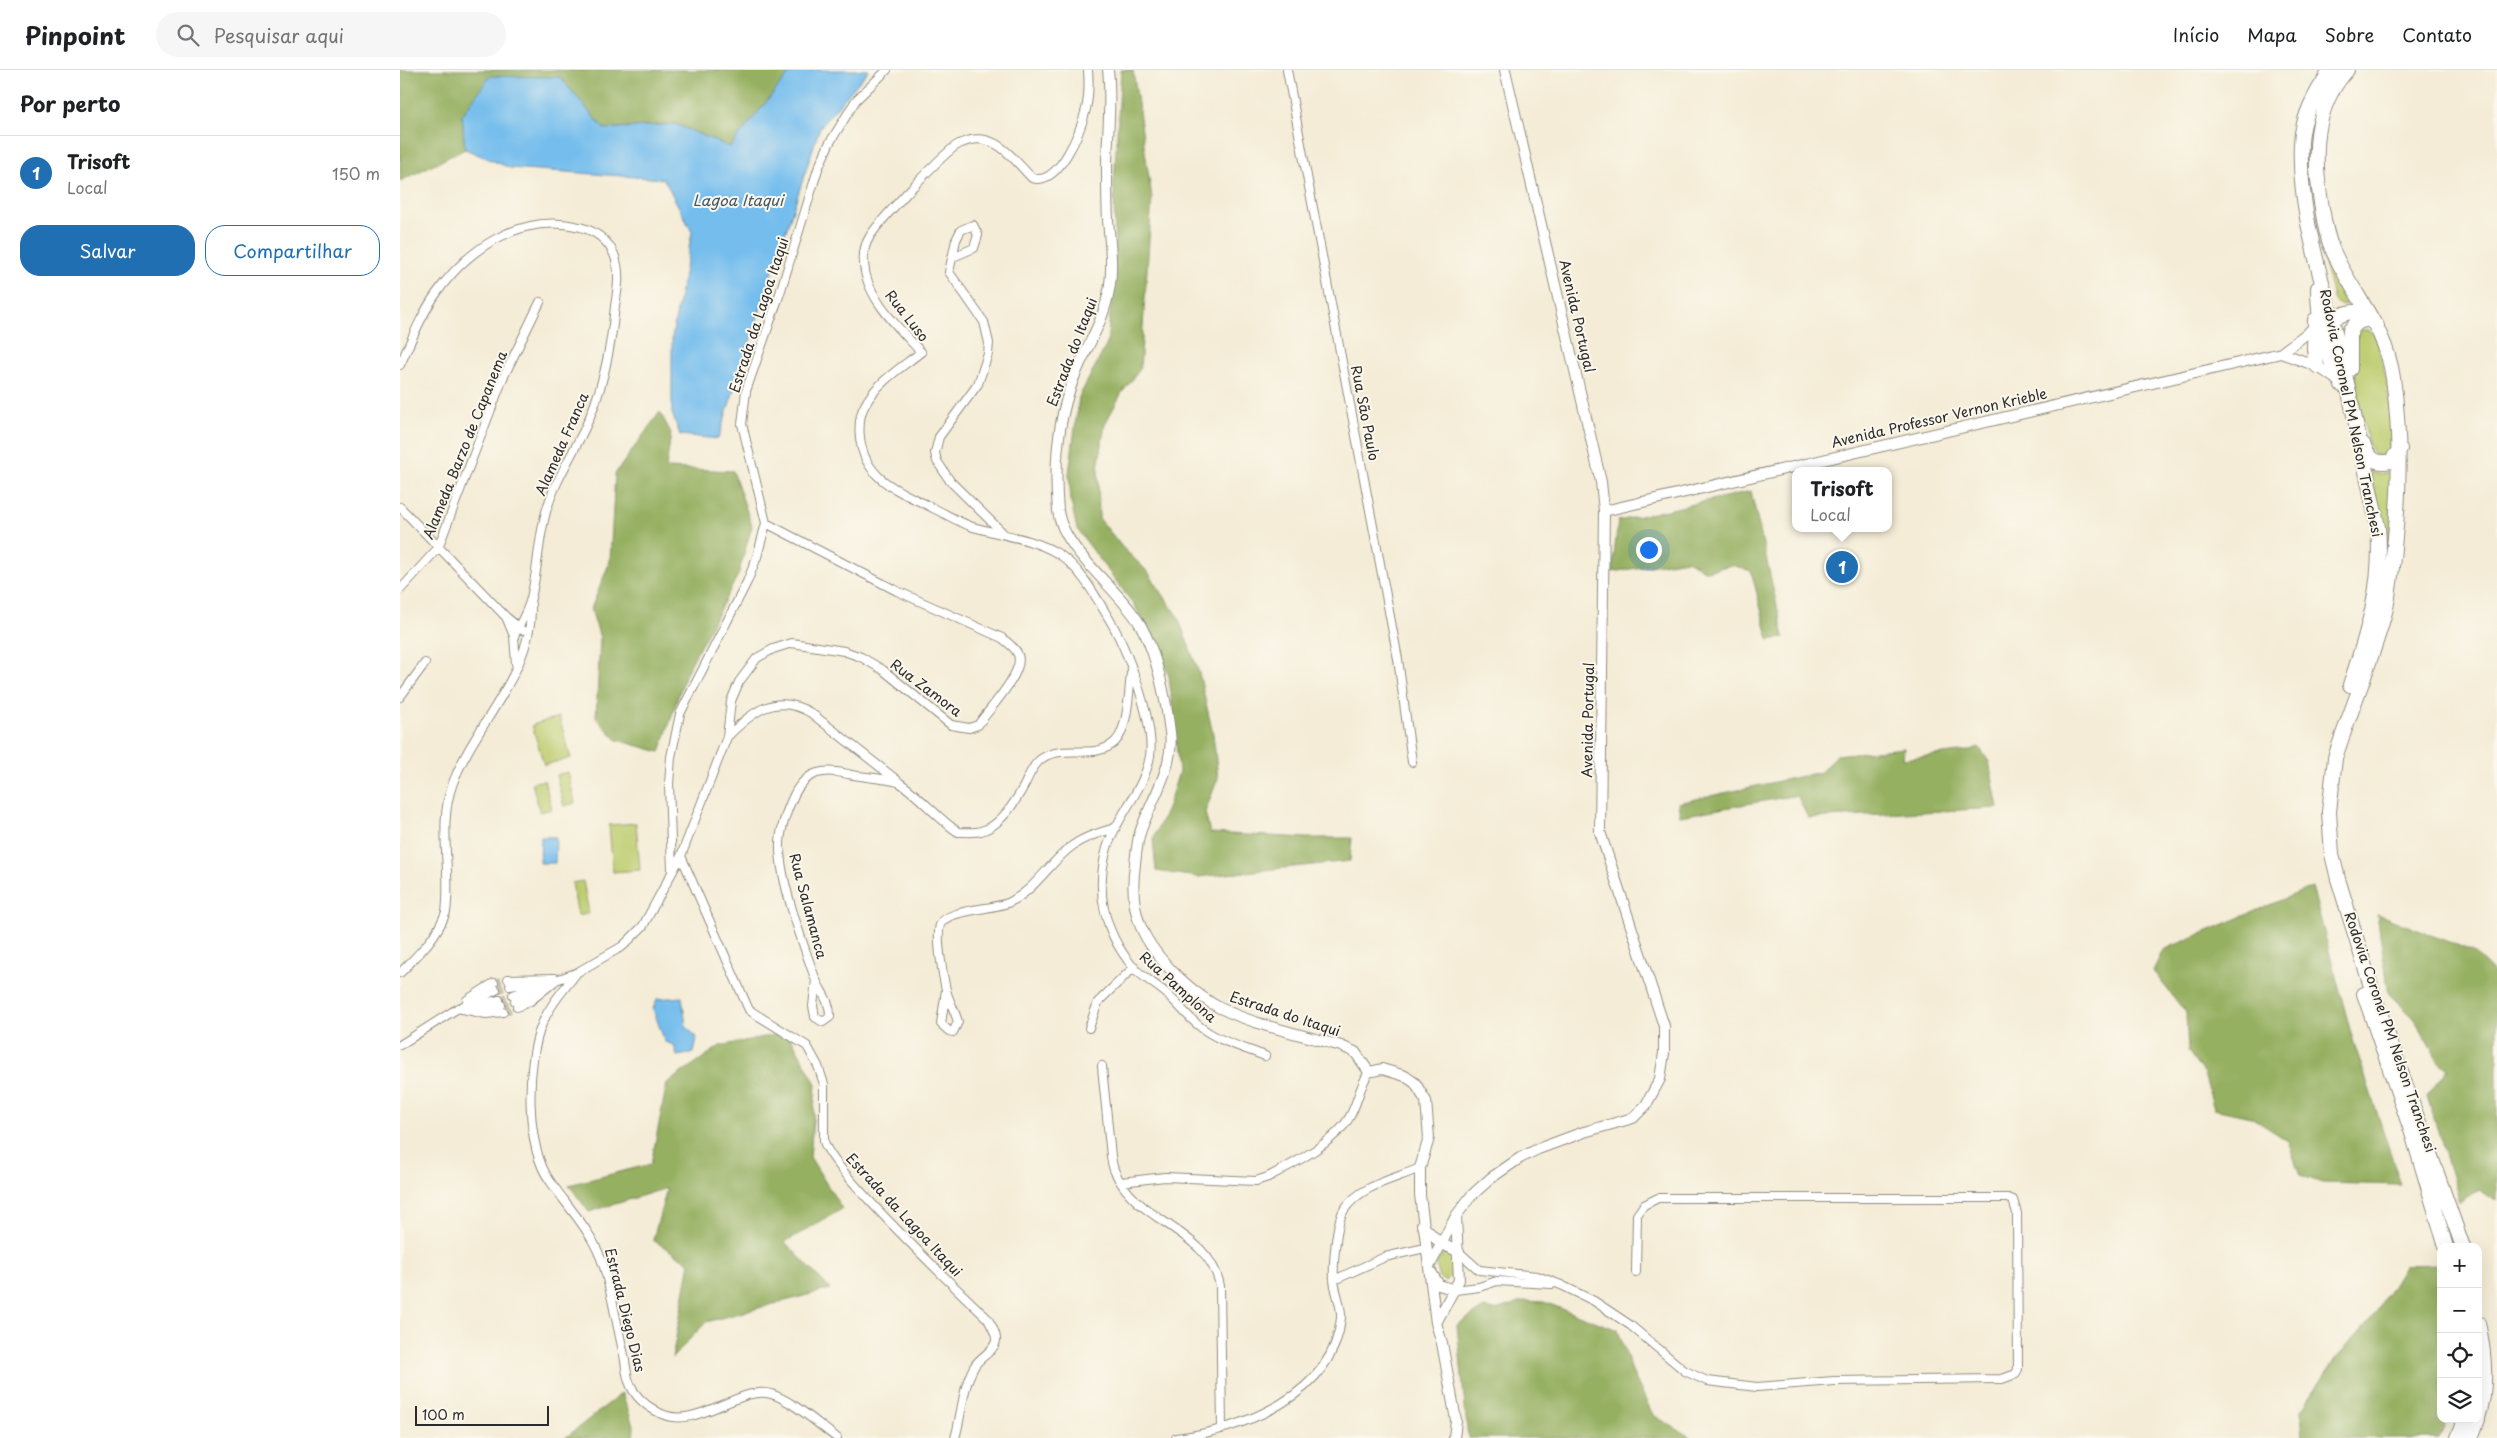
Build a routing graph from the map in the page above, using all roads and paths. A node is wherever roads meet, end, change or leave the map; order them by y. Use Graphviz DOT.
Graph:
graph roads {
  1 [pos="887,70"];
  2 [pos="1088,70"];
  3 [pos="1108,70"];
  4 [pos="1287,70"];
  5 [pos="1505,70"];
  6 [pos="2330,70"];
  7 [pos="2346,70"];
  8 [pos="953,257"];
  9 [pos="2318,266"];
  10 [pos="540,302"];
  11 [pos="2373,323"];
  12 [pos="2322,324"];
  13 [pos="2282,353"];
  14 [pos="400,365"];
  15 [pos="2317,366"];
  16 [pos="2340,382"];
  17 [pos="2351,403"];
  18 [pos="2359,437"];
  19 [pos="2400,450"];
  20 [pos="1792,467"];
  21 [pos="1793,467"];
  22 [pos="400,507"];
  23 [pos="1604,511"];
  24 [pos="766,523"];
  25 [pos="1003,533"];
  26 [pos="438,548"];
  27 [pos="400,590"];
  28 [pos="531,599"];
  29 [pos="506,617"];
  30 [pos="519,626"];
  31 [pos="528,635"];
  32 [pos="514,636"];
  33 [pos="425,663"];
  34 [pos="516,671"];
  35 [pos="1132,671"];
  36 [pos="400,697"];
  37 [pos="727,738"];
  38 [pos="1412,762"];
  39 [pos="898,782"];
  40 [pos="1114,828"];
  41 [pos="681,856"];
  42 [pos="672,870"];
  43 [pos="1134,967"];
  44 [pos="400,973"];
  45 [pos="576,973"];
  46 [pos="559,978"];
  47 [pos="816,980"];
  48 [pos="509,982"];
  49 [pos="495,987"];
  50 [pos="946,990"];
  51 [pos="458,1008"];
  52 [pos="1089,1028"];
  53 [pos="400,1045"];
  54 [pos="1265,1056"];
  55 [pos="1102,1066"];
  56 [pos="1369,1072"];
  57 [pos="1420,1168"];
  58 [pos="1121,1182"];
  59 [pos="1456,1216"];
  60 [pos="1422,1225"];
  61 [pos="1440,1243"];
  62 [pos="2445,1243"];
  63 [pos="2462,1243"];
  64 [pos="1425,1248"];
  65 [pos="1459,1252"];
  66 [pos="1429,1267"];
  67 [pos="1636,1272"];
  68 [pos="1334,1280"];
  69 [pos="1562,1285"];
  70 [pos="1455,1290"];
  71 [pos="1436,1323"];
  72 [pos="2479,1333"];
  73 [pos="2482,1399"];
  74 [pos="2464,1423"];
  75 [pos="2476,1423"];
  76 [pos="1222,1429"];
  77 [pos="837,1438"];
  78 [pos="955,1438"];
  79 [pos="1176,1438"];
  80 [pos="1454,1438"];
  81 [pos="2458,1438"];
  82 [pos="2471,1438"];
  1 -- 24 [label="street, Estrada da Lagoa Itaqui"];
  2 -- 25 [label="street, Rua Luso"];
  3 -- 56 [label="street, Estrada do Itaqui"];
  4 -- 38 [label="street, Rua São Paulo"];
  5 -- 23 [label="street, Avenida Portugal"];
  6 -- 9 [label="highway, Rodovia Coronel PM Nelson Tranchesi"];
  7 -- 11 [label="highway, Rodovia Coronel PM Nelson Tranchesi"];
  8 -- 25 [label="street"];
  9 -- 12 [label="highway, Rodovia Coronel PM Nelson Tranchesi"];
  9 -- 12 [label="highway"];
  10 -- 26 [label="street, Alameda Barzo de Capanema"];
  11 -- 12 [label="highway"];
  11 -- 17 [label="highway"];
  11 -- 19 [label="highway, Rodovia Coronel PM Nelson Tranchesi"];
  12 -- 13 [label="street, Avenida Professor Vernon Krieble"];
  12 -- 15 [label="highway"];
  12 -- 16 [label="highway"];
  12 -- 17 [label="highway, Rodovia Coronel PM Nelson Tranchesi"];
  13 -- 15 [label="street"];
  13 -- 21 [label="street, Avenida Professor Vernon Krieble"];
  14 -- 28 [label="street, Alameda Franca"];
  15 -- 16 [label="street"];
  16 -- 17 [label="highway"];
  17 -- 18 [label="highway, Rodovia Coronel PM Nelson Tranchesi"];
  18 -- 19 [label="highway"];
  18 -- 62 [label="highway, Rodovia Coronel PM Nelson Tranchesi"];
  19 -- 63 [label="highway, Rodovia Coronel PM Nelson Tranchesi"];
  20 -- 23 [label="street, Avenida Professor Vernon Krieble"];
  22 -- 26 [label="street"];
  23 -- 59 [label="street, Avenida Portugal"];
  24 -- 37 [label="street, Rua Zamora"];
  24 -- 42 [label="street, Estrada da Lagoa Itaqui"];
  25 -- 35 [label="street, Rua Pamplona"];
  26 -- 27 [label="street, Alameda Barzo de Capanema"];
  26 -- 29 [label="street"];
  28 -- 30 [label="street, Alameda Franca"];
  28 -- 31 [label="street"];
  29 -- 30 [label="street"];
  29 -- 32 [label="street"];
  30 -- 31 [label="street"];
  30 -- 32 [label="street, Alameda Franca"];
  31 -- 34 [label="street"];
  32 -- 34 [label="street"];
  33 -- 36 [label="street"];
  34 -- 44 [label="street"];
  35 -- 39 [label="street"];
  35 -- 40 [label="street, Rua Pamplona"];
  37 -- 39 [label="street"];
  37 -- 41 [label="street, Rua Zamora"];
  39 -- 47 [label="street, Rua Salamanca"];
  40 -- 43 [label="street, Rua Pamplona"];
  40 -- 50 [label="street"];
  41 -- 42 [label="street, Rua Zamora"];
  41 -- 78 [label="street, Estrada da Lagoa Itaqui"];
  42 -- 45 [label="street, Rua Zamora"];
  43 -- 52 [label="street"];
  43 -- 54 [label="street, Rua Pamplona"];
  45 -- 46 [label="street"];
  45 -- 77 [label="street, Estrada Diego Dias"];
  46 -- 46 [label="street"];
  46 -- 48 [label="street"];
  47 -- 47 [label="street, Rua Salamanca"];
  49 -- 51 [label="street"];
  50 -- 50 [label="street"];
  51 -- 51 [label="street"];
  51 -- 53 [label="street"];
  55 -- 58 [label="street"];
  56 -- 57 [label="street"];
  56 -- 58 [label="street"];
  57 -- 60 [label="street"];
  57 -- 68 [label="street"];
  58 -- 76 [label="street"];
  59 -- 61 [label="street, Avenida Portugal"];
  59 -- 65 [label="street"];
  60 -- 61 [label="street"];
  60 -- 64 [label="street"];
  61 -- 65 [label="street"];
  61 -- 66 [label="street, Avenida Portugal"];
  64 -- 66 [label="street"];
  64 -- 68 [label="street"];
  65 -- 69 [label="street"];
  65 -- 70 [label="street"];
  66 -- 70 [label="street"];
  66 -- 71 [label="street"];
  67 -- 69 [label="street"];
  68 -- 76 [label="street"];
  69 -- 70 [label="street"];
  70 -- 71 [label="street"];
  71 -- 80 [label="street"];
  72 -- 73 [label="highway"];
  74 -- 81 [label="highway"];
  75 -- 82 [label="highway"];
  76 -- 79 [label="street"];
}
